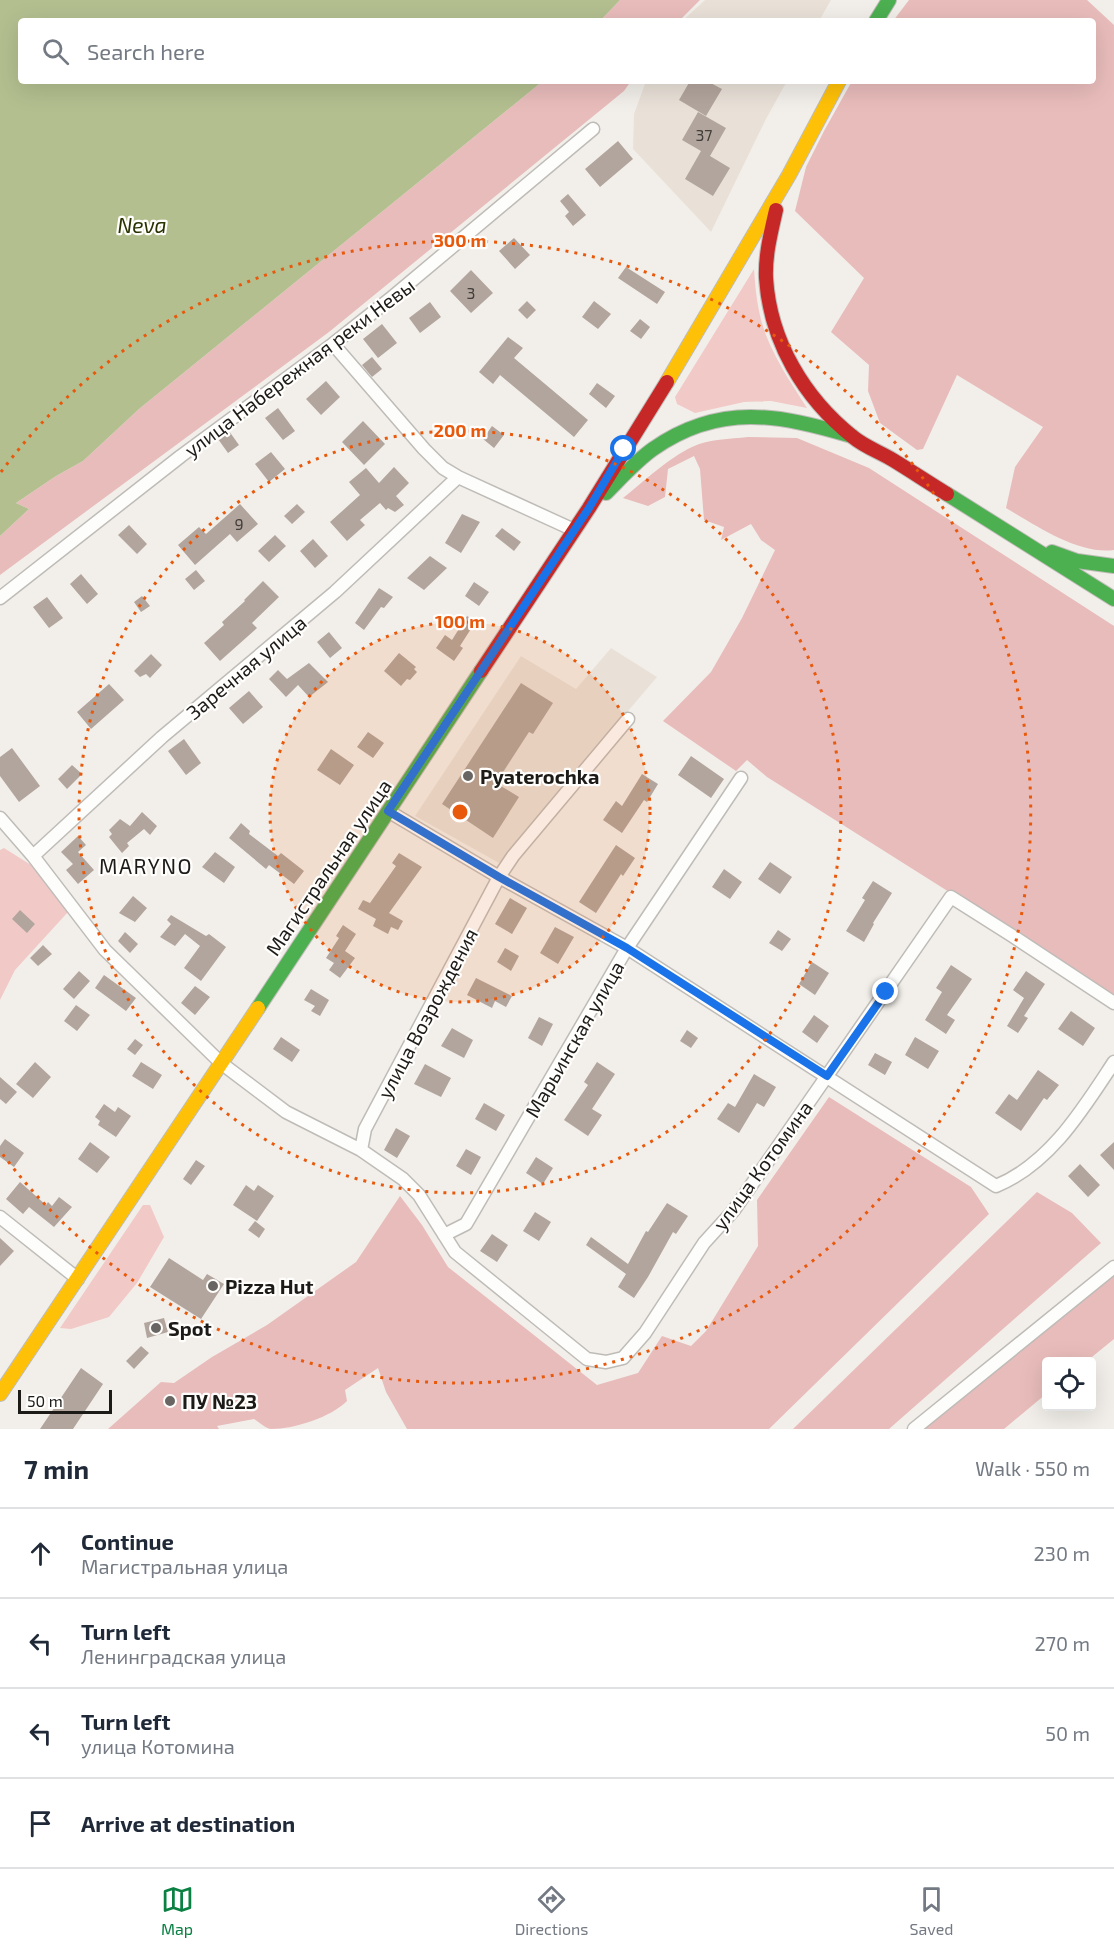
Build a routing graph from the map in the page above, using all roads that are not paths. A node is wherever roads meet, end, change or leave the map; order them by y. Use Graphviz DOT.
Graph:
graph roads {
  1 [pos="889,0"];
  2 [pos="878,18"];
  3 [pos="837,84"];
  4 [pos="593,129"];
  5 [pos="789,175"];
  6 [pos="333,344"];
  7 [pos="853,437"];
  8 [pos="458,477"];
  9 [pos="589,508"];
  10 [pos="574,530"];
  11 [pos="1015,536"];
  12 [pos="1114,566"];
  13 [pos="0,598"];
  14 [pos="1114,599"];
  15 [pos="628,719"];
  16 [pos="741,778"];
  17 [pos="388,811"];
  18 [pos="0,818"];
  19 [pos="4,831"];
  20 [pos="33,856"];
  21 [pos="499,877"];
  22 [pos="627,948"];
  23 [pos="1114,1003"];
  24 [pos="1114,1062"];
  25 [pos="221,1063"];
  26 [pos="827,1076"];
  27 [pos="361,1150"];
  28 [pos="0,1217"];
  29 [pos="444,1235"];
  30 [pos="1114,1267"];
  31 [pos="78,1279"];
  32 [pos="0,1394"];
  33 [pos="914,1429"];
  1 -- 2 [label="main road"];
  3 -- 5 [label="main road"];
  4 -- 6 [label="street, улица Набережная реки Невы"];
  5 -- 7 [label="main road"];
  5 -- 9 [label="main road, Магистральная улица"];
  6 -- 8 [label="street"];
  6 -- 13 [label="street, улица Набережная реки Невы"];
  7 -- 9 [label="main road"];
  7 -- 11 [label="main road"];
  8 -- 10 [label="street"];
  8 -- 20 [label="street, Заречная улица"];
  9 -- 10 [label="main road, Магистральная улица"];
  10 -- 17 [label="main road, Магистральная улица"];
  11 -- 12 [label="main road"];
  11 -- 14 [label="main road"];
  15 -- 21 [label="street, улица Возрождения"];
  16 -- 22 [label="street, Марьинская улица"];
  17 -- 21 [label="street"];
  17 -- 25 [label="main road, Магистральная улица"];
  18 -- 19 [label="street"];
  19 -- 20 [label="street"];
  20 -- 25 [label="street"];
  21 -- 22 [label="street"];
  21 -- 27 [label="street, улица Возрождения"];
  22 -- 26 [label="street"];
  22 -- 29 [label="street, Марьинская улица"];
  23 -- 26 [label="street, улица Котомина"];
  24 -- 26 [label="street"];
  25 -- 27 [label="street"];
  25 -- 31 [label="main road, Магистральная улица"];
  26 -- 29 [label="street, улица Котомина"];
  27 -- 29 [label="street"];
  28 -- 31 [label="street"];
  30 -- 33 [label="street"];
  31 -- 32 [label="main road, Магистральная улица"];
}
